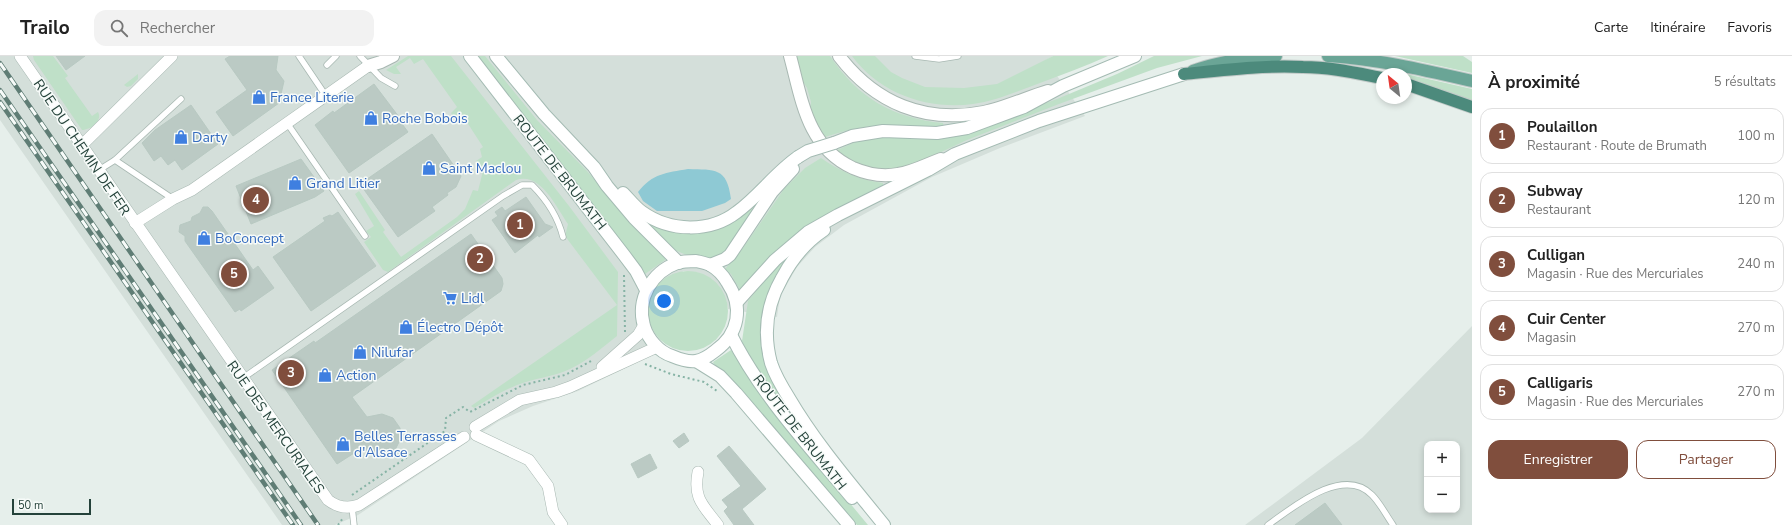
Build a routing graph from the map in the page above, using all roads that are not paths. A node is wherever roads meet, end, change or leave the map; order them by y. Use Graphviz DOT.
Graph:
graph roads {
  1 [pos="20,56"];
  2 [pos="172,56"];
  3 [pos="299,56"];
  4 [pos="336,56"];
  5 [pos="360,56"];
  6 [pos="379,56"];
  7 [pos="393,56"];
  8 [pos="470,56"];
  9 [pos="496,56"];
  10 [pos="790,56"];
  11 [pos="839,56"];
  12 [pos="915,56"];
  13 [pos="958,56"];
  14 [pos="1135,56"];
  15 [pos="1276,56"];
  16 [pos="1328,56"];
  17 [pos="327,65"];
  18 [pos="368,66"];
  19 [pos="1184,74"];
  20 [pos="1376,77"];
  21 [pos="1472,81"];
  22 [pos="395,86"];
  23 [pos="1063,86"];
  24 [pos="1412,86"];
  25 [pos="326,96"];
  26 [pos="180,99"];
  27 [pos="1472,107"];
  28 [pos="287,123"];
  29 [pos="82,145"];
  30 [pos="955,154"];
  31 [pos="115,160"];
  32 [pos="800,160"];
  33 [pos="594,167"];
  34 [pos="99,170"];
  35 [pos="901,184"];
  36 [pos="173,199"];
  37 [pos="135,223"];
  38 [pos="365,236"];
  39 [pos="563,237"];
  40 [pos="679,262"];
  41 [pos="710,265"];
  42 [pos="646,290"];
  43 [pos="737,302"];
  44 [pos="644,325"];
  45 [pos="731,335"];
  46 [pos="657,347"];
  47 [pos="696,361"];
  48 [pos="243,378"];
  49 [pos="587,379"];
  50 [pos="476,431"];
  51 [pos="698,472"];
  52 [pos="352,507"];
  53 [pos="354,525"];
  54 [pos="562,525"];
  55 [pos="718,525"];
  56 [pos="849,525"];
  57 [pos="874,525"];
  58 [pos="884,525"];
  59 [pos="1268,525"];
  60 [pos="1393,525"];
  1 -- 29 [label="street, RUE DU CHEMIN DE FER"];
  2 -- 29 [label="street"];
  3 -- 25 [label="lane"];
  4 -- 17 [label="lane"];
  5 -- 18 [label="lane"];
  6 -- 18 [label="main road"];
  7 -- 18 [label="main road"];
  8 -- 42 [label="main road, ROUTE DE BRUMATH"];
  9 -- 33 [label="main road, ROUTE DE BRUMATH"];
  10 -- 30 [label="main road"];
  11 -- 23 [label="main road"];
  12 -- 13 [label="lane"];
  14 -- 23 [label="main road"];
  15 -- 19 [label="main road"];
  16 -- 21 [label="main road"];
  18 -- 22 [label="lane"];
  18 -- 25 [label="street, RUE DU CHEMIN DE FER"];
  19 -- 20 [label="highway"];
  19 -- 30 [label="main road"];
  23 -- 32 [label="main road, bridge"];
  24 -- 27 [label="highway"];
  25 -- 28 [label="street, RUE DU CHEMIN DE FER"];
  26 -- 31 [label="lane"];
  28 -- 36 [label="street, RUE DU CHEMIN DE FER"];
  28 -- 38 [label="lane"];
  29 -- 34 [label="street, RUE DU CHEMIN DE FER"];
  30 -- 35 [label="main road"];
  31 -- 34 [label="lane"];
  31 -- 36 [label="lane"];
  32 -- 33 [label="main road"];
  32 -- 41 [label="main road"];
  33 -- 40 [label="main road, ROUTE DE BRUMATH"];
  34 -- 37 [label="street, RUE DU CHEMIN DE FER"];
  35 -- 43 [label="main road"];
  35 -- 58 [label="main road"];
  36 -- 37 [label="street, RUE DU CHEMIN DE FER"];
  37 -- 48 [label="street, RUE DES MERCURIALES"];
  39 -- 48 [label="lane"];
  40 -- 41 [label="main road"];
  40 -- 42 [label="main road"];
  41 -- 43 [label="main road"];
  42 -- 44 [label="main road"];
  43 -- 45 [label="main road"];
  44 -- 46 [label="main road"];
  44 -- 49 [label="street"];
  45 -- 47 [label="main road"];
  45 -- 57 [label="main road, ROUTE DE BRUMATH"];
  46 -- 47 [label="main road"];
  46 -- 49 [label="street"];
  47 -- 56 [label="main road, ROUTE DE BRUMATH"];
  48 -- 52 [label="street, RUE DES MERCURIALES"];
  49 -- 50 [label="street"];
  50 -- 52 [label="street"];
  50 -- 54 [label="street"];
  51 -- 55 [label="street"];
  52 -- 53 [label="lane"];
  59 -- 60 [label="lane"];
}
